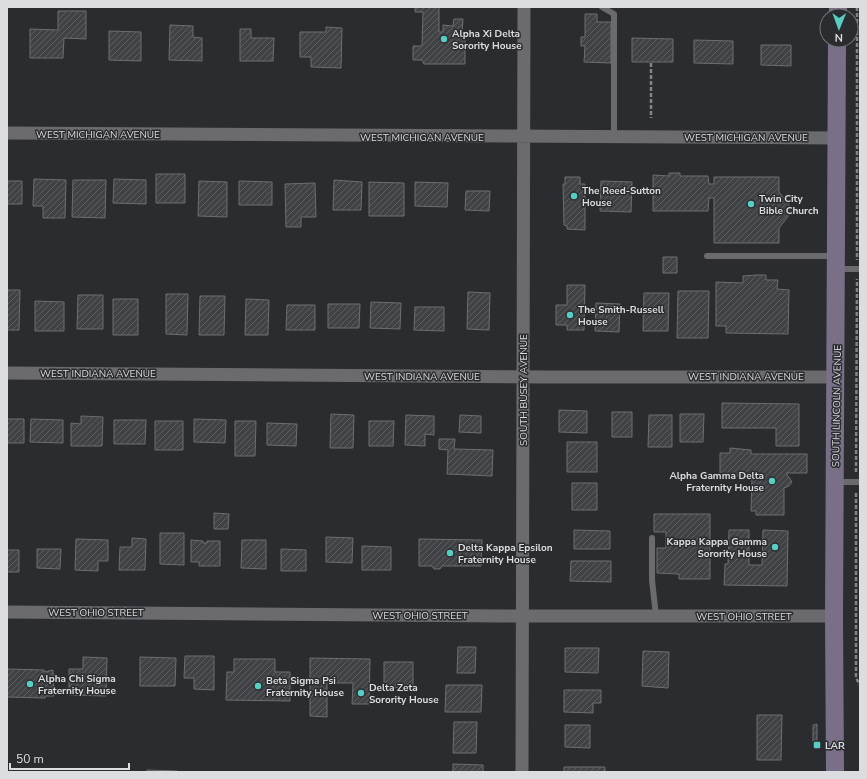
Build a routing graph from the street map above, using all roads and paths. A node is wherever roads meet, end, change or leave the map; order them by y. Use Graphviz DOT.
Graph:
graph roads {
  1 [pos="524,7"];
  2 [pos="602,7"];
  3 [pos="857,7"];
  4 [pos="838,48"];
  5 [pos="651,63"];
  6 [pos="652,118"];
  7 [pos="7,134"];
  8 [pos="614,136"];
  9 [pos="524,137"];
  10 [pos="837,138"];
  11 [pos="707,256"];
  12 [pos="837,262"];
  13 [pos="859,269"];
  14 [pos="858,298"];
  15 [pos="7,373"];
  16 [pos="523,376"];
  17 [pos="836,377"];
  18 [pos="860,458"];
  19 [pos="856,460"];
  20 [pos="834,482"];
  21 [pos="858,482"];
  22 [pos="858,526"];
  23 [pos="652,538"];
  24 [pos="7,612"];
  25 [pos="522,616"];
  26 [pos="656,616"];
  27 [pos="834,616"];
  28 [pos="856,624"];
  29 [pos="860,624"];
  30 [pos="860,685"];
  31 [pos="522,772"];
  32 [pos="835,772"];
  1 -- 9 [label="street, SOUTH BUSEY AVENUE"];
  2 -- 8 [label="lane"];
  3 -- 13 [label="path"];
  4 -- 10 [label="main road, SOUTH LINCOLN AVENUE"];
  5 -- 6 [label="path"];
  7 -- 9 [label="street, WEST MICHIGAN AVENUE"];
  8 -- 9 [label="street, WEST MICHIGAN AVENUE"];
  8 -- 10 [label="street, WEST MICHIGAN AVENUE"];
  9 -- 16 [label="street, SOUTH BUSEY AVENUE"];
  10 -- 12 [label="main road, SOUTH LINCOLN AVENUE"];
  11 -- 12 [label="lane"];
  12 -- 13 [label="lane"];
  12 -- 17 [label="main road, SOUTH LINCOLN AVENUE"];
  13 -- 14 [label="path"];
  14 -- 19 [label="path"];
  15 -- 16 [label="street, WEST INDIANA AVENUE"];
  16 -- 17 [label="street, WEST INDIANA AVENUE"];
  16 -- 25 [label="street, SOUTH BUSEY AVENUE"];
  17 -- 20 [label="main road, SOUTH LINCOLN AVENUE"];
  18 -- 19 [label="path"];
  19 -- 21 [label="path"];
  20 -- 21 [label="lane"];
  20 -- 27 [label="main road, SOUTH LINCOLN AVENUE"];
  21 -- 22 [label="path"];
  22 -- 28 [label="path"];
  23 -- 26 [label="lane"];
  24 -- 25 [label="street, WEST OHIO STREET"];
  25 -- 26 [label="street, WEST OHIO STREET"];
  25 -- 31 [label="street, SOUTH BUSEY AVENUE"];
  26 -- 27 [label="street, WEST OHIO STREET"];
  27 -- 32 [label="main road, SOUTH LINCOLN AVENUE"];
  28 -- 29 [label="path"];
  28 -- 30 [label="path"];
}
